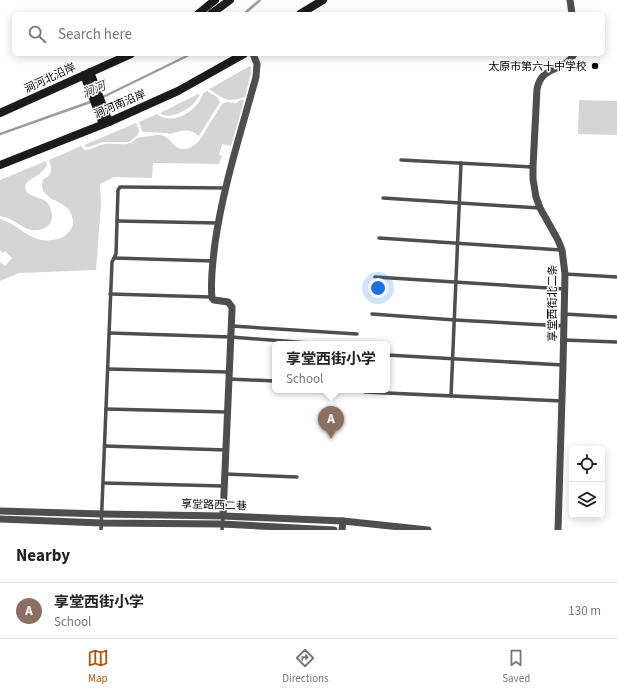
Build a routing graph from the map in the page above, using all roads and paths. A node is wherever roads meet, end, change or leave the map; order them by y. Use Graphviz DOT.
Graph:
graph roads {
  1 [pos="215,0"];
  2 [pos="230,0"];
  3 [pos="315,0"];
  4 [pos="323,0"];
  5 [pos="570,0"];
  6 [pos="200,12"];
  7 [pos="214,12"];
  8 [pos="300,12"];
  9 [pos="303,12"];
  10 [pos="572,12"];
  11 [pos="126,56"];
  12 [pos="241,56"];
  13 [pos="255,56"];
  14 [pos="572,56"];
  15 [pos="87,73"];
  16 [pos="0,114"];
  17 [pos="106,123"];
  18 [pos="401,160"];
  19 [pos="461,163"];
  20 [pos="0,166"];
  21 [pos="533,167"];
  22 [pos="225,188"];
  23 [pos="383,198"];
  24 [pos="459,202"];
  25 [pos="540,208"];
  26 [pos="117,221"];
  27 [pos="218,223"];
  28 [pos="379,238"];
  29 [pos="458,243"];
  30 [pos="562,250"];
  31 [pos="114,258"];
  32 [pos="213,261"];
  33 [pos="565,274"];
  34 [pos="375,277"];
  35 [pos="617,277"];
  36 [pos="456,282"];
  37 [pos="565,289"];
  38 [pos="110,294"];
  39 [pos="211,297"];
  40 [pos="372,314"];
  41 [pos="564,314"];
  42 [pos="617,317"];
  43 [pos="455,320"];
  44 [pos="232,326"];
  45 [pos="564,326"];
  46 [pos="110,333"];
  47 [pos="357,334"];
  48 [pos="231,337"];
  49 [pos="564,340"];
  50 [pos="282,341"];
  51 [pos="617,342"];
  52 [pos="390,355"];
  53 [pos="453,359"];
  54 [pos="563,365"];
  55 [pos="108,369"];
  56 [pos="230,376"];
  57 [pos="272,381"];
  58 [pos="386,393"];
  59 [pos="451,396"];
  60 [pos="562,401"];
  61 [pos="106,409"];
  62 [pos="228,412"];
  63 [pos="105,446"];
  64 [pos="226,450"];
  65 [pos="225,474"];
  66 [pos="297,476"];
  67 [pos="104,483"];
  68 [pos="225,486"];
  69 [pos="0,511"];
  70 [pos="102,514"];
  71 [pos="223,516"];
  72 [pos="0,519"];
  73 [pos="346,522"];
  74 [pos="102,526"];
  75 [pos="222,527"];
  76 [pos="334,530"];
  77 [pos="342,530"];
  78 [pos="349,530"];
  79 [pos="428,530"];
  80 [pos="558,530"];
  1 -- 6 [label="street"];
  2 -- 7 [label="street"];
  3 -- 8 [label="street"];
  4 -- 9 [label="street"];
  5 -- 10 [label="street"];
  11 -- 15 [label="street, 涧河北沿岸"];
  12 -- 17 [label="street, 涧河南沿岸"];
  13 -- 22 [label="street"];
  14 -- 21 [label="street, 享堂西街北二条"];
  15 -- 16 [label="street, 涧河北沿岸"];
  15 -- 17 [label="street"];
  17 -- 20 [label="street, 涧河南沿岸"];
  18 -- 19 [label="lane"];
  19 -- 21 [label="lane"];
  19 -- 24 [label="lane"];
  21 -- 25 [label="street, 享堂西街北二条"];
  22 -- 26 [label="lane"];
  22 -- 27 [label="street"];
  23 -- 24 [label="lane"];
  24 -- 25 [label="lane"];
  24 -- 29 [label="lane"];
  25 -- 30 [label="street, 享堂西街北二条"];
  26 -- 27 [label="lane"];
  26 -- 31 [label="lane"];
  27 -- 32 [label="street"];
  28 -- 29 [label="lane"];
  29 -- 30 [label="lane"];
  29 -- 36 [label="lane"];
  30 -- 33 [label="street, 享堂西街北二条"];
  31 -- 32 [label="lane"];
  31 -- 38 [label="lane"];
  32 -- 39 [label="street"];
  33 -- 35 [label="lane"];
  33 -- 37 [label="street, 享堂西街北二条"];
  34 -- 36 [label="lane"];
  36 -- 37 [label="lane"];
  36 -- 43 [label="lane"];
  37 -- 41 [label="street, 享堂西街北二条"];
  38 -- 39 [label="lane"];
  38 -- 46 [label="lane"];
  39 -- 44 [label="street"];
  40 -- 43 [label="lane"];
  41 -- 42 [label="lane"];
  41 -- 45 [label="street, 享堂西街北二条"];
  43 -- 45 [label="lane"];
  43 -- 53 [label="lane"];
  44 -- 47 [label="lane"];
  44 -- 48 [label="street"];
  45 -- 49 [label="street, 享堂西街北二条"];
  46 -- 48 [label="lane"];
  46 -- 55 [label="lane"];
  48 -- 50 [label="lane"];
  48 -- 56 [label="street"];
  49 -- 51 [label="lane"];
  49 -- 54 [label="street, 享堂西街北二条"];
  52 -- 53 [label="lane"];
  53 -- 54 [label="lane"];
  53 -- 59 [label="lane"];
  54 -- 60 [label="street, 享堂西街北二条"];
  55 -- 56 [label="lane"];
  55 -- 61 [label="lane"];
  56 -- 57 [label="lane"];
  56 -- 62 [label="street"];
  58 -- 59 [label="lane"];
  59 -- 60 [label="lane"];
  60 -- 80 [label="street, 享堂西街北二条"];
  61 -- 62 [label="lane"];
  61 -- 63 [label="lane"];
  62 -- 64 [label="street"];
  63 -- 64 [label="lane"];
  63 -- 67 [label="lane"];
  64 -- 65 [label="street"];
  65 -- 66 [label="lane"];
  65 -- 68 [label="street"];
  67 -- 68 [label="lane"];
  67 -- 70 [label="lane"];
  68 -- 71 [label="street"];
  69 -- 70 [label="street, 享堂路西二巷"];
  70 -- 71 [label="street, 享堂路西二巷"];
  70 -- 74 [label="lane"];
  71 -- 73 [label="street, 享堂路西二巷"];
  71 -- 75 [label="lane"];
  72 -- 74 [label="street, 享堂路西二巷"];
  73 -- 77 [label="street"];
  73 -- 78 [label="street"];
  73 -- 79 [label="street, 享堂路西二巷"];
  74 -- 75 [label="street, 享堂路西二巷"];
  75 -- 76 [label="street, 享堂路西二巷"];
}
